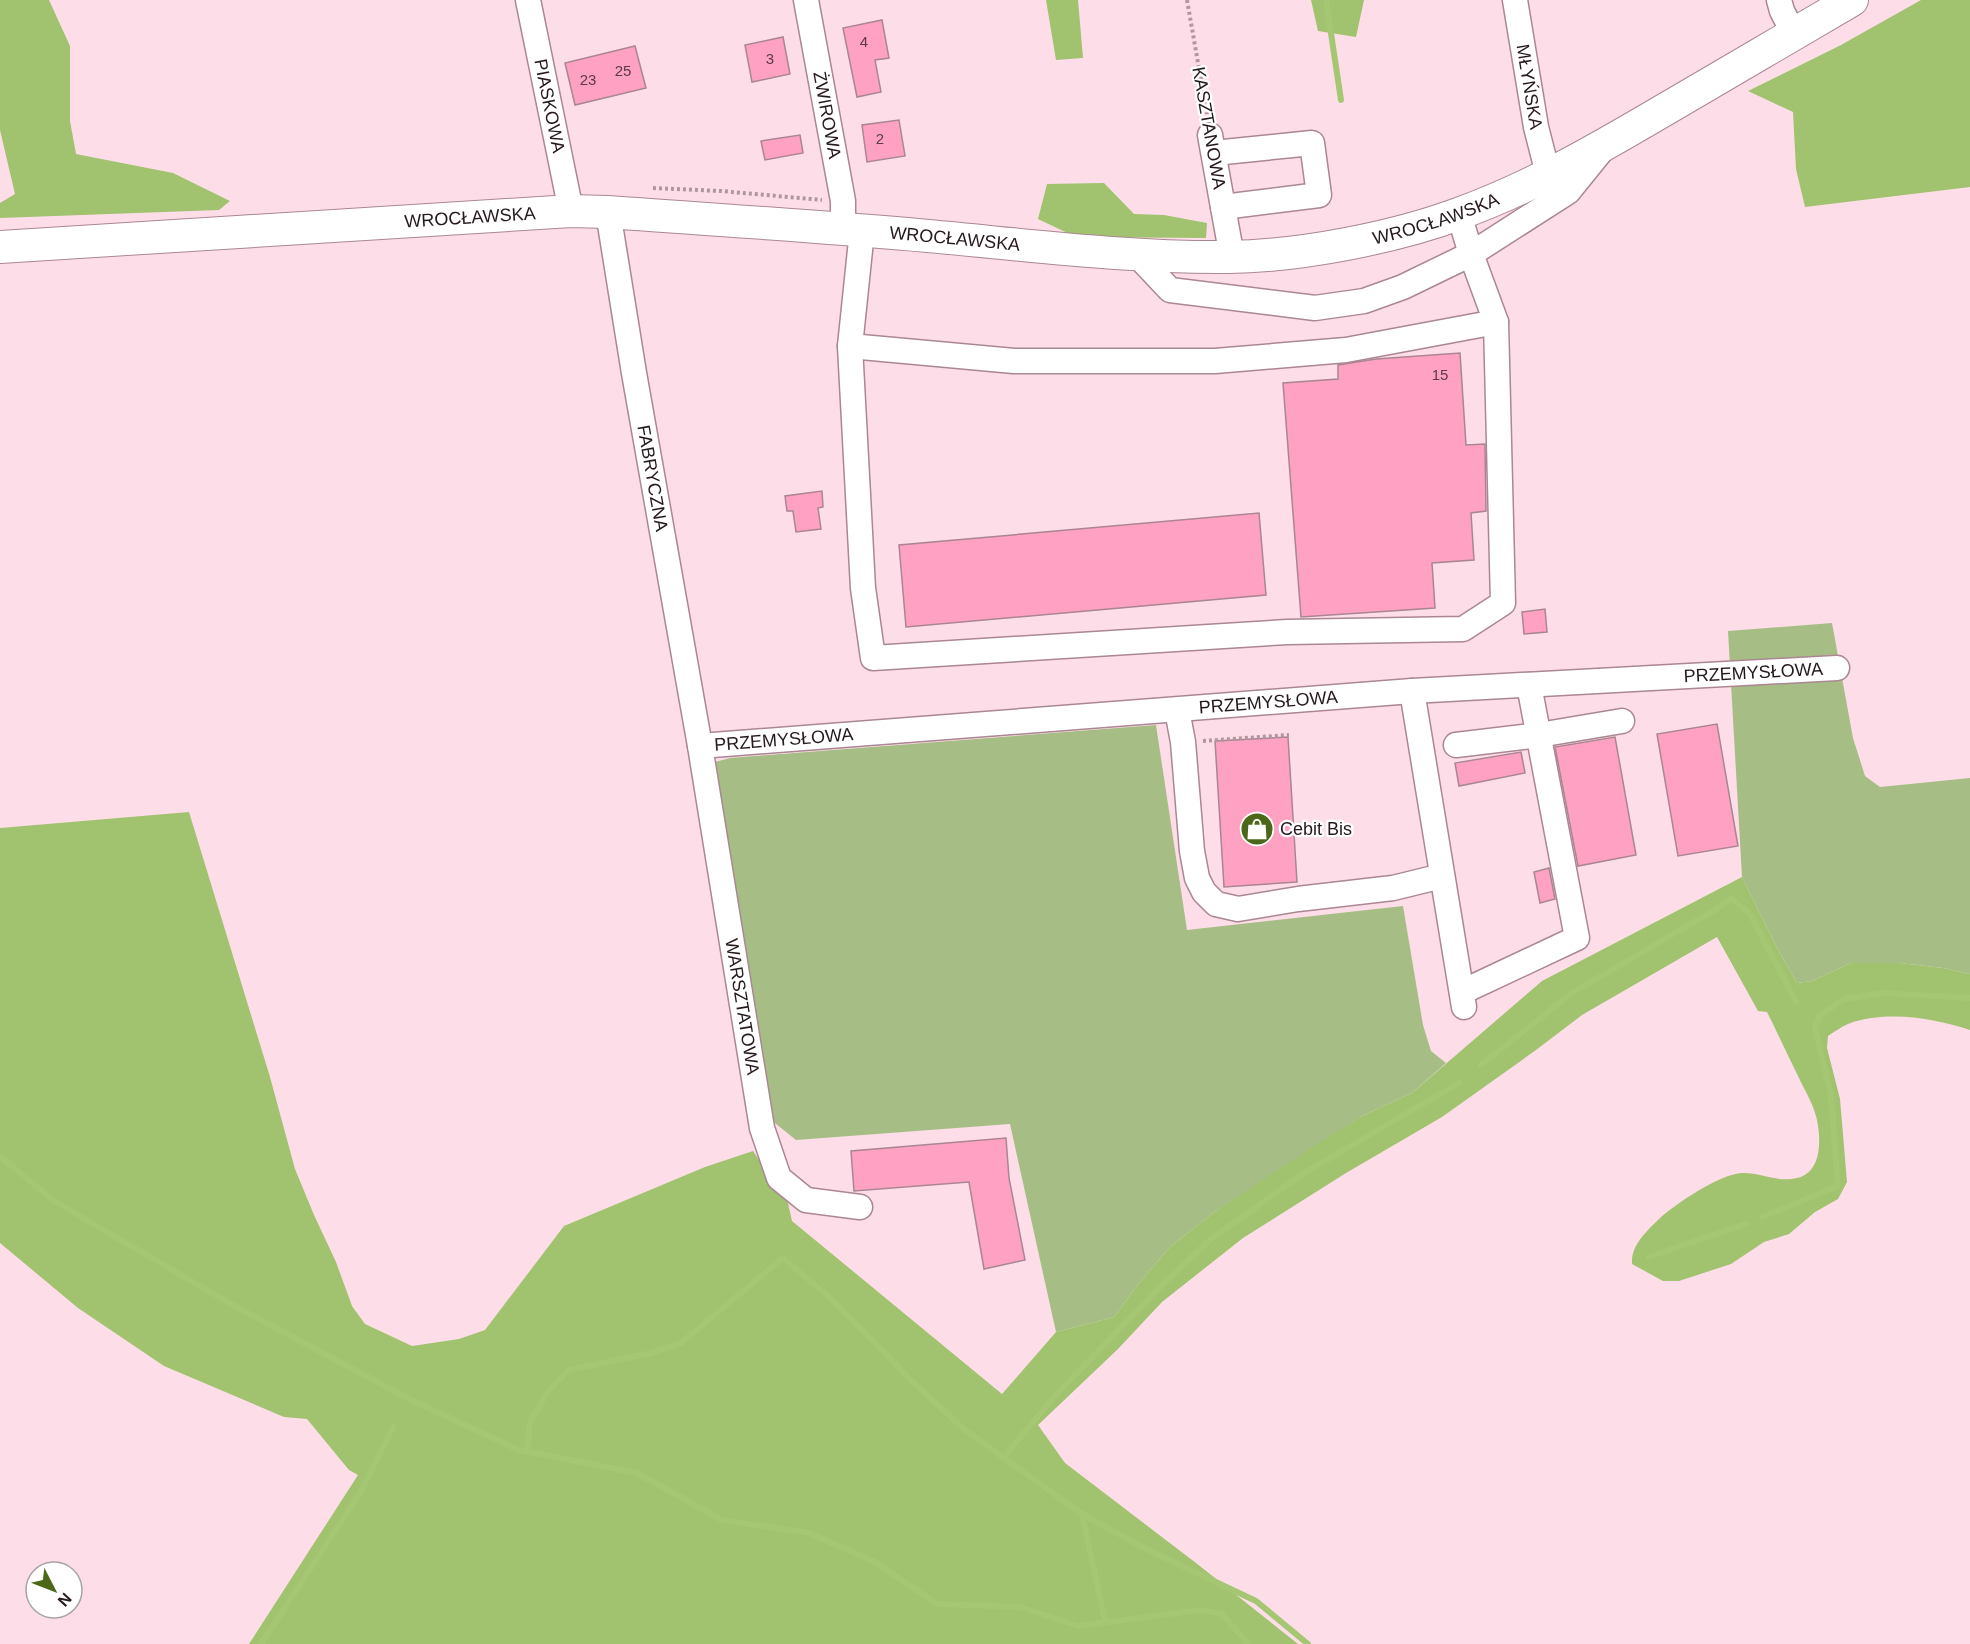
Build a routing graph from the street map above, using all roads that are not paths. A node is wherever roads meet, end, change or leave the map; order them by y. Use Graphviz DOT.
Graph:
graph roads {
  1 [pos="528,0"];
  2 [pos="806,0"];
  3 [pos="1515,0"];
  4 [pos="1779,0"];
  5 [pos="1852,0"];
  6 [pos="1794,34"];
  7 [pos="1607,144"];
  8 [pos="1548,174"];
  9 [pos="1223,207"];
  10 [pos="571,211"];
  11 [pos="608,212"];
  12 [pos="1459,214"];
  13 [pos="852,230"];
  14 [pos="0,247"];
  15 [pos="1471,254"];
  16 [pos="1137,255"];
  17 [pos="1232,257"];
  18 [pos="1496,322"];
  19 [pos="849,346"];
  20 [pos="1837,668"];
  21 [pos="1530,685"];
  22 [pos="1412,691"];
  23 [pos="1177,710"];
  24 [pos="1622,721"];
  25 [pos="1539,735"];
  26 [pos="1456,745"];
  27 [pos="700,746"];
  28 [pos="1442,876"];
  29 [pos="860,1207"];
  1 -- 10 [label="street, PIASKOWA"];
  2 -- 13 [label="street, ŻWIROWA"];
  3 -- 8 [label="street, MŁYŃSKA"];
  4 -- 6 [label="street"];
  5 -- 6 [label="main road, WROCŁAWSKA"];
  6 -- 7 [label="main road, WROCŁAWSKA"];
  7 -- 8 [label="main road, WROCŁAWSKA"];
  7 -- 15 [label="street"];
  8 -- 12 [label="main road, WROCŁAWSKA"];
  9 -- 9 [label="street, KASZTANOWA"];
  9 -- 17 [label="street, KASZTANOWA"];
  10 -- 11 [label="main road, WROCŁAWSKA"];
  10 -- 14 [label="main road, WROCŁAWSKA"];
  11 -- 13 [label="main road, WROCŁAWSKA"];
  11 -- 27 [label="street, FABRYCZNA"];
  12 -- 15 [label="street"];
  12 -- 17 [label="main road, WROCŁAWSKA"];
  13 -- 16 [label="main road, WROCŁAWSKA"];
  13 -- 19 [label="street, ŻWIROWA"];
  15 -- 16 [label="street"];
  15 -- 18 [label="street"];
  16 -- 17 [label="main road, WROCŁAWSKA"];
  18 -- 19 [label="street"];
  18 -- 19 [label="street, ŻWIROWA"];
  20 -- 21 [label="street, PRZEMYSŁOWA"];
  21 -- 22 [label="street, PRZEMYSŁOWA"];
  21 -- 25 [label="street"];
  22 -- 23 [label="street, PRZEMYSŁOWA"];
  22 -- 28 [label="street"];
  23 -- 27 [label="street, PRZEMYSŁOWA"];
  23 -- 28 [label="street"];
  24 -- 25 [label="street"];
  25 -- 26 [label="street"];
  25 -- 28 [label="street"];
  27 -- 29 [label="street, WARSZTATOWA"];
}
